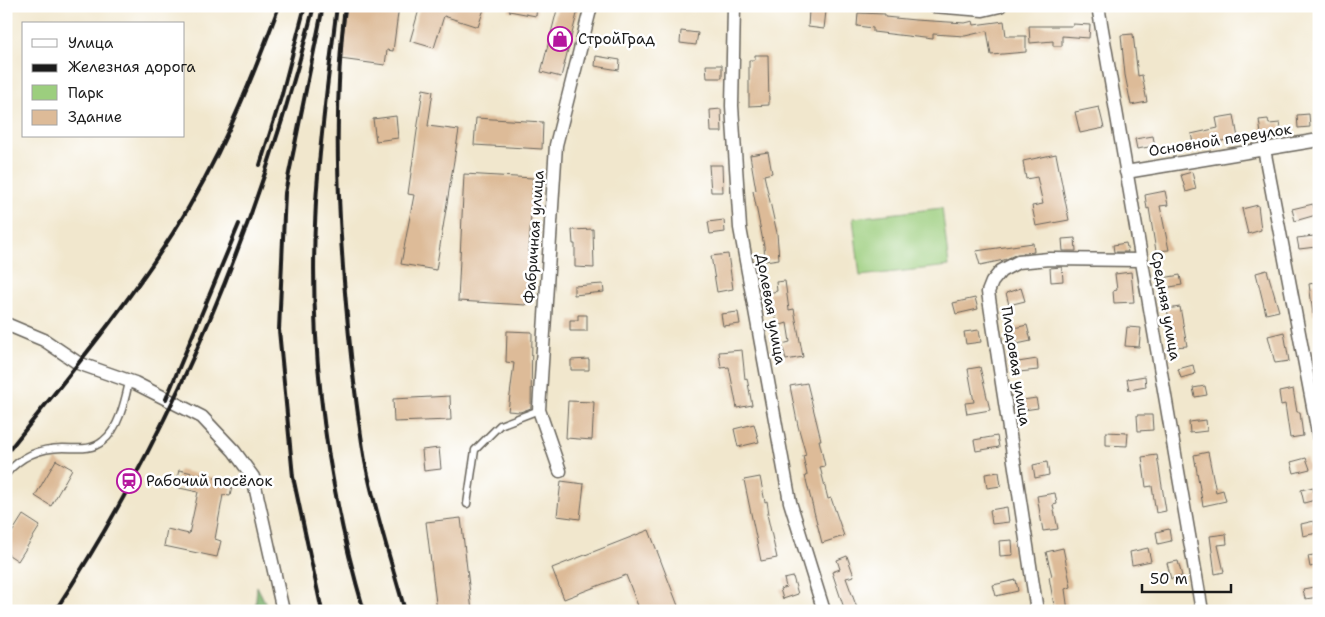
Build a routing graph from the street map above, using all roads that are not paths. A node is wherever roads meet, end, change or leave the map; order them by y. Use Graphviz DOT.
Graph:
graph roads {
  1 [pos="591,6"];
  2 [pos="734,6"];
  3 [pos="934,6"];
  4 [pos="1000,6"];
  5 [pos="1098,6"];
  6 [pos="982,8"];
  7 [pos="1319,140"];
  8 [pos="1264,149"];
  9 [pos="1126,172"];
  10 [pos="1141,260"];
  11 [pos="6,324"];
  12 [pos="129,382"];
  13 [pos="539,410"];
  14 [pos="1319,438"];
  15 [pos="560,471"];
  16 [pos="6,474"];
  17 [pos="467,504"];
  18 [pos="283,611"];
  19 [pos="824,611"];
  20 [pos="1037,611"];
  21 [pos="1202,611"];
  1 -- 13 [label="street, Фабричная улица"];
  2 -- 19 [label="street, Долевая улица"];
  3 -- 6 [label="street"];
  4 -- 6 [label="street"];
  5 -- 9 [label="street, Средняя улица"];
  7 -- 8 [label="street, Основной переулок"];
  8 -- 9 [label="street, Основной переулок"];
  8 -- 14 [label="street"];
  9 -- 10 [label="street, Средняя улица"];
  10 -- 20 [label="street, Плодовая улица"];
  10 -- 21 [label="street, Средняя улица"];
  11 -- 12 [label="street"];
  12 -- 16 [label="lane"];
  12 -- 18 [label="street"];
  13 -- 15 [label="street, Фабричная улица"];
  13 -- 17 [label="lane"];
}
